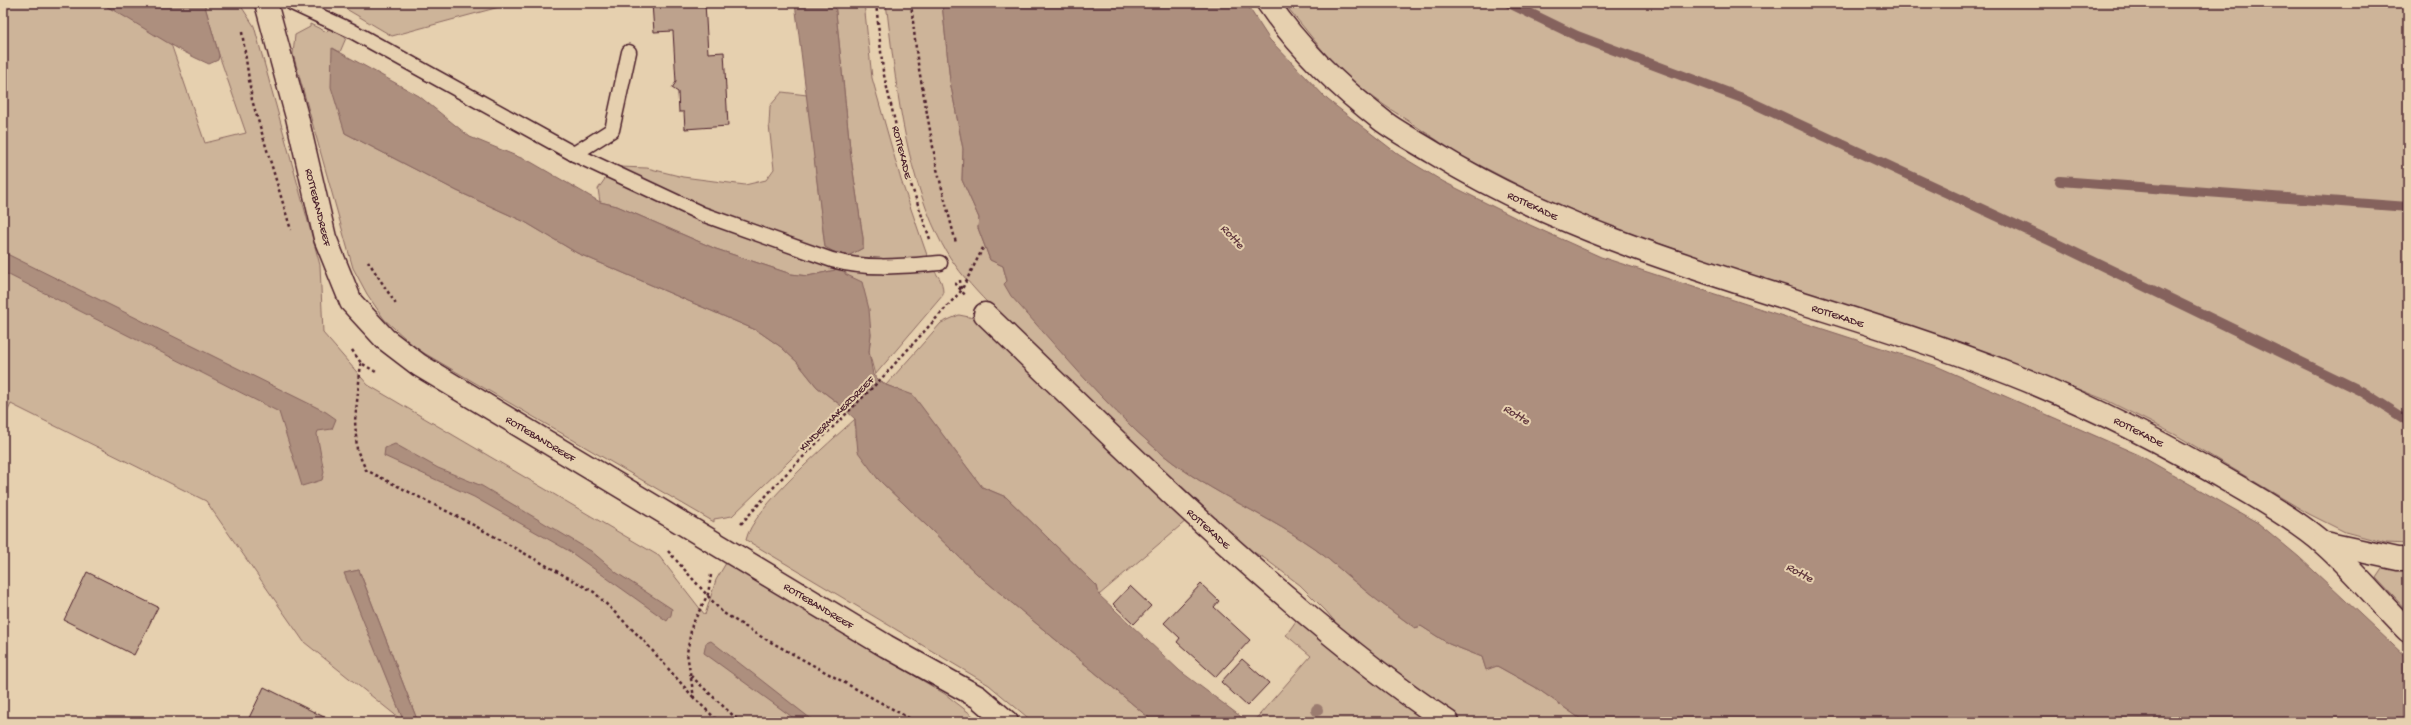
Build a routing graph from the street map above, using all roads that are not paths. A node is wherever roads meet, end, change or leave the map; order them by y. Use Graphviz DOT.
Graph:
graph roads {
  1 [pos="266,3"];
  2 [pos="292,3"];
  3 [pos="1268,3"];
  4 [pos="629,52"];
  5 [pos="574,154"];
  6 [pos="940,263"];
  7 [pos="985,314"];
  8 [pos="2324,543"];
  9 [pos="2408,559"];
  10 [pos="2408,632"];
  11 [pos="1007,722"];
  12 [pos="1448,722"];
  1 -- 11 [label="street, ROTTEBANDREEF"];
  2 -- 5 [label="lane"];
  3 -- 8 [label="street, ROTTEKADE"];
  4 -- 5 [label="lane"];
  5 -- 6 [label="lane"];
  7 -- 12 [label="street, ROTTEKADE"];
  8 -- 9 [label="street"];
  8 -- 10 [label="street, ROTTEKADE"];
}
